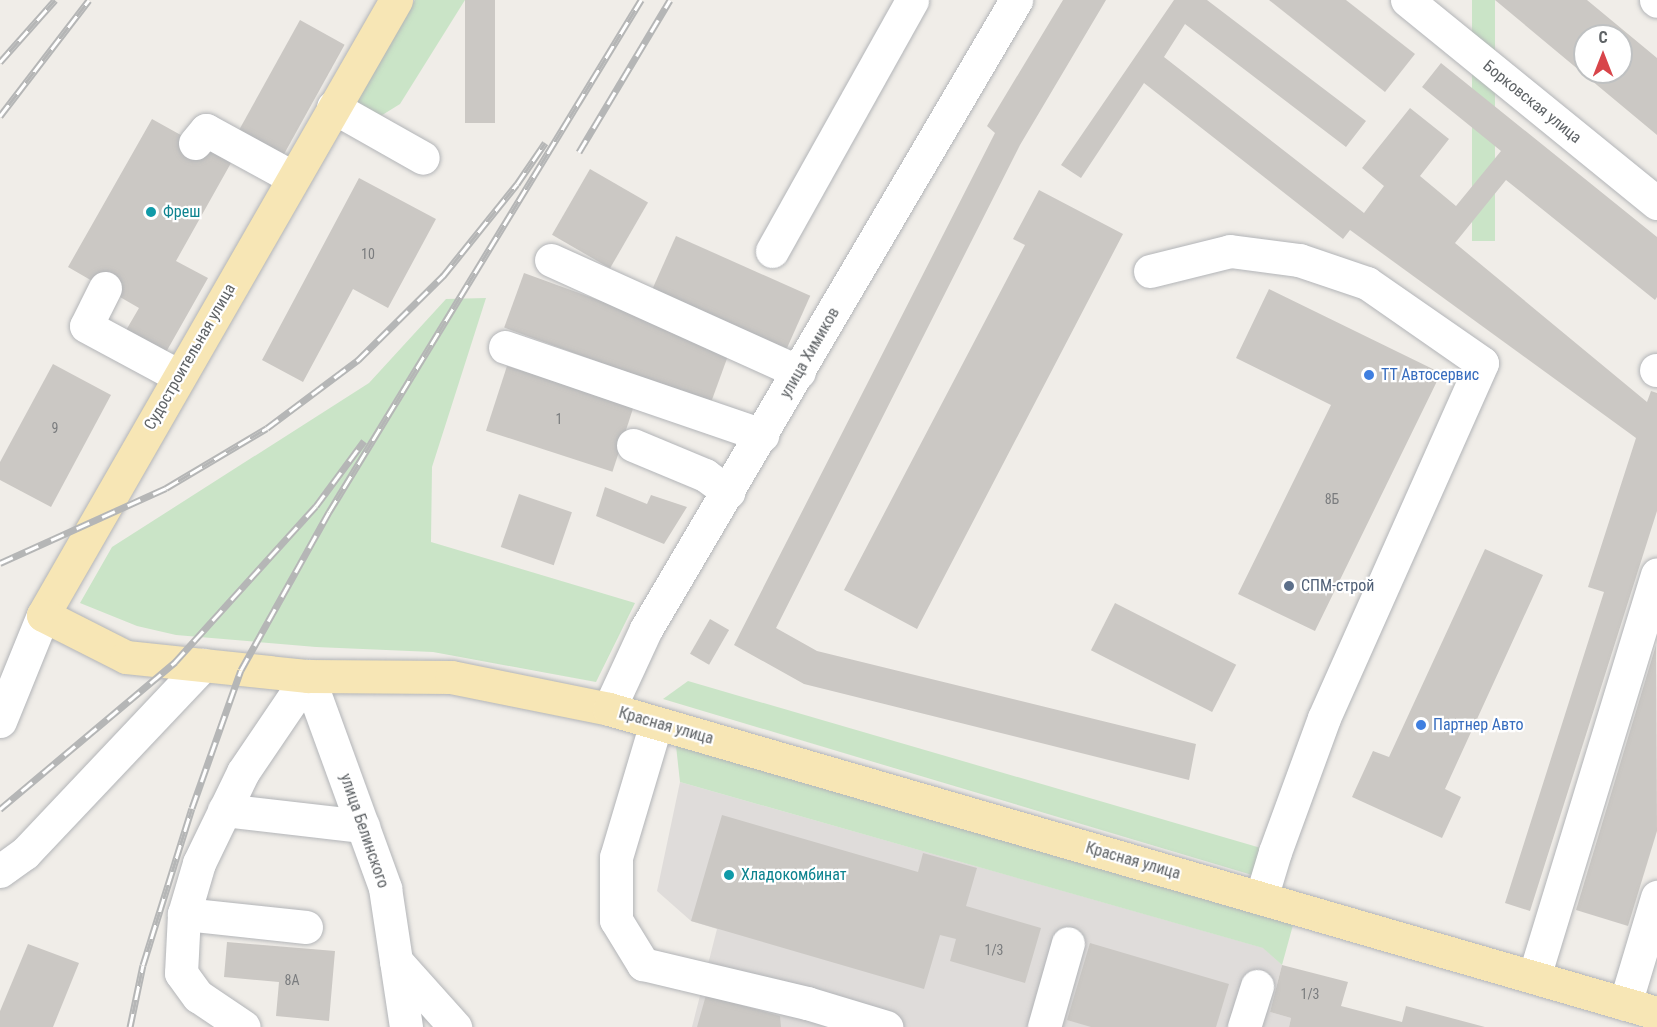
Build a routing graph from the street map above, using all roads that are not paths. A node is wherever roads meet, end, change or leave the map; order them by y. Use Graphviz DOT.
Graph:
graph roads {
  1 [pos="396,0"];
  2 [pos="912,0"];
  3 [pos="1016,0"];
  4 [pos="1407,0"];
  5 [pos="333,107"];
  6 [pos="195,143"];
  7 [pos="423,158"];
  8 [pos="292,177"];
  9 [pos="1657,203"];
  10 [pos="772,251"];
  11 [pos="551,260"];
  12 [pos="1150,271"];
  13 [pos="105,288"];
  14 [pos="505,347"];
  15 [pos="799,372"];
  16 [pos="179,376"];
  17 [pos="762,435"];
  18 [pos="633,445"];
  19 [pos="728,492"];
  20 [pos="1657,574"];
  21 [pos="43,615"];
  22 [pos="202,665"];
  23 [pos="308,676"];
  24 [pos="609,709"];
  25 [pos="0,721"];
  26 [pos="656,723"];
  27 [pos="224,810"];
  28 [pos="363,826"];
  29 [pos="0,871"];
  30 [pos="1657,897"];
  31 [pos="1261,898"];
  32 [pos="184,915"];
  33 [pos="306,927"];
  34 [pos="1068,943"];
  35 [pos="396,961"];
  36 [pos="1534,977"];
  37 [pos="1257,986"];
  38 [pos="1625,1004"];
  39 [pos="1657,1013"];
  40 [pos="804,1015"];
  41 [pos="244,1027"];
  42 [pos="406,1027"];
  43 [pos="455,1027"];
  44 [pos="885,1027"];
  45 [pos="1044,1027"];
  46 [pos="1244,1027"];
  1 -- 5 [label="main road, Судостроительная улица"];
  2 -- 10 [label="street"];
  3 -- 15 [label="street, улица Химиков"];
  4 -- 9 [label="street, Борковская улица"];
  5 -- 7 [label="street"];
  5 -- 8 [label="main road, Судостроительная улица"];
  6 -- 8 [label="street"];
  8 -- 16 [label="main road, Судостроительная улица"];
  11 -- 15 [label="street"];
  12 -- 31 [label="street"];
  13 -- 16 [label="street"];
  14 -- 17 [label="street"];
  15 -- 17 [label="street, улица Химиков"];
  16 -- 21 [label="main road, Судостроительная улица"];
  17 -- 19 [label="street, улица Химиков"];
  18 -- 19 [label="street"];
  19 -- 24 [label="street, улица Химиков"];
  20 -- 36 [label="street"];
  21 -- 22 [label="main road, Красная улица"];
  21 -- 25 [label="street, Судостроительная улица"];
  22 -- 23 [label="main road, Красная улица"];
  22 -- 29 [label="street"];
  23 -- 24 [label="main road, Красная улица"];
  23 -- 27 [label="street"];
  23 -- 28 [label="street, улица Белинского"];
  24 -- 26 [label="main road, Красная улица"];
  26 -- 31 [label="main road, Красная улица"];
  26 -- 40 [label="street"];
  27 -- 28 [label="street"];
  27 -- 32 [label="street"];
  28 -- 35 [label="street, улица Белинского"];
  30 -- 38 [label="street"];
  31 -- 36 [label="main road, Красная улица"];
  32 -- 33 [label="street"];
  32 -- 41 [label="street"];
  34 -- 45 [label="street"];
  35 -- 42 [label="street, улица Белинского"];
  35 -- 43 [label="street"];
  36 -- 38 [label="main road, Красная улица"];
  37 -- 46 [label="street"];
  38 -- 39 [label="main road, Красная улица"];
  40 -- 44 [label="street"];
}
